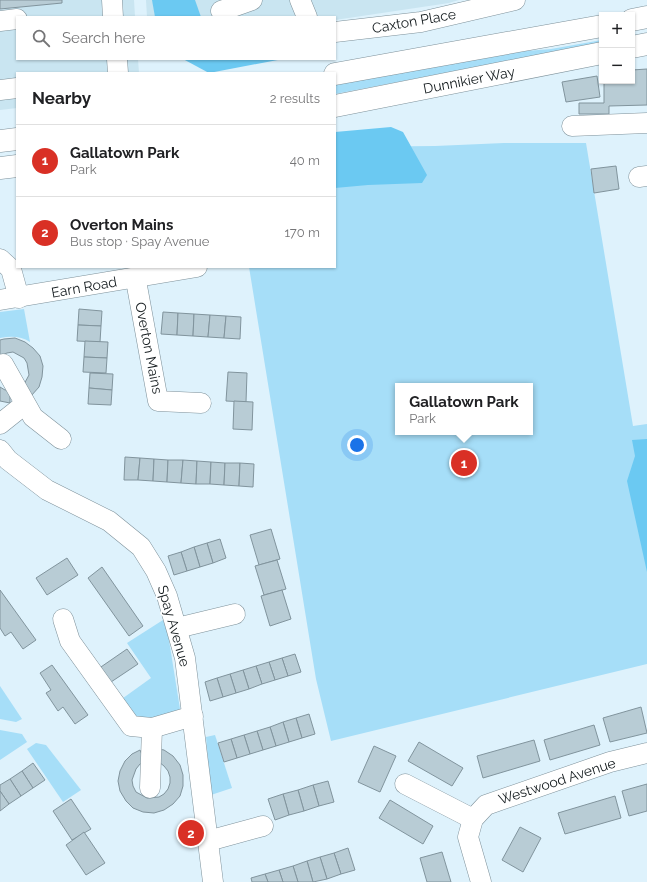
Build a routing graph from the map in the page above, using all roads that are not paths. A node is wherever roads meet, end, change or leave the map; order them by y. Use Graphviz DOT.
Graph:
graph roads {
  1 [pos="112,0"];
  2 [pos="252,0"];
  3 [pos="300,0"];
  4 [pos="515,0"];
  5 [pos="221,11"];
  6 [pos="114,16"];
  7 [pos="307,16"];
  8 [pos="647,17"];
  9 [pos="16,19"];
  10 [pos="635,19"];
  11 [pos="0,21"];
  12 [pos="599,27"];
  13 [pos="336,32"];
  14 [pos="647,44"];
  15 [pos="635,46"];
  16 [pos="599,54"];
  17 [pos="117,60"];
  18 [pos="118,72"];
  19 [pos="336,74"];
  20 [pos="16,88"];
  21 [pos="0,90"];
  22 [pos="336,106"];
  23 [pos="647,123"];
  24 [pos="572,126"];
  25 [pos="16,139"];
  26 [pos="0,141"];
  27 [pos="16,166"];
  28 [pos="0,168"];
  29 [pos="0,259"];
  30 [pos="184,268"];
  31 [pos="172,269"];
  32 [pos="134,278"];
  33 [pos="9,299"];
  34 [pos="3,364"];
  35 [pos="201,403"];
  36 [pos="24,404"];
  37 [pos="0,424"];
  38 [pos="61,439"];
  39 [pos="0,450"];
  40 [pos="235,614"];
  41 [pos="63,619"];
  42 [pos="177,628"];
  43 [pos="193,716"];
  44 [pos="152,728"];
  45 [pos="647,753"];
  46 [pos="405,784"];
  47 [pos="150,788"];
  48 [pos="473,819"];
  49 [pos="263,826"];
  50 [pos="208,841"];
  51 [pos="213,882"];
  52 [pos="481,882"];
  1 -- 6 [label="street"];
  2 -- 5 [label="street"];
  3 -- 7 [label="street"];
  4 -- 13 [label="street, Caxton Place"];
  8 -- 10 [label="main road"];
  9 -- 11 [label="street"];
  12 -- 19 [label="main road, Dunnikier Way"];
  14 -- 15 [label="main road"];
  16 -- 22 [label="main road, Dunnikier Way"];
  17 -- 18 [label="street"];
  20 -- 21 [label="street"];
  23 -- 24 [label="street"];
  25 -- 26 [label="main road"];
  27 -- 28 [label="main road"];
  29 -- 33 [label="street, Earn Road"];
  30 -- 31 [label="street, Earn Road"];
  31 -- 32 [label="street, Earn Road"];
  32 -- 33 [label="street, Earn Road"];
  32 -- 35 [label="street, Overton Mains"];
  34 -- 36 [label="street"];
  36 -- 37 [label="street"];
  36 -- 38 [label="street"];
  39 -- 42 [label="street, Spay Avenue"];
  40 -- 42 [label="street"];
  41 -- 44 [label="street"];
  42 -- 43 [label="street, Spay Avenue"];
  43 -- 44 [label="street"];
  43 -- 50 [label="street, Spay Avenue"];
  44 -- 47 [label="street"];
  45 -- 48 [label="street, Westwood Avenue"];
  46 -- 48 [label="street"];
  48 -- 52 [label="street, Westwood Avenue"];
  49 -- 50 [label="street"];
  50 -- 51 [label="street, Spay Avenue"];
}
